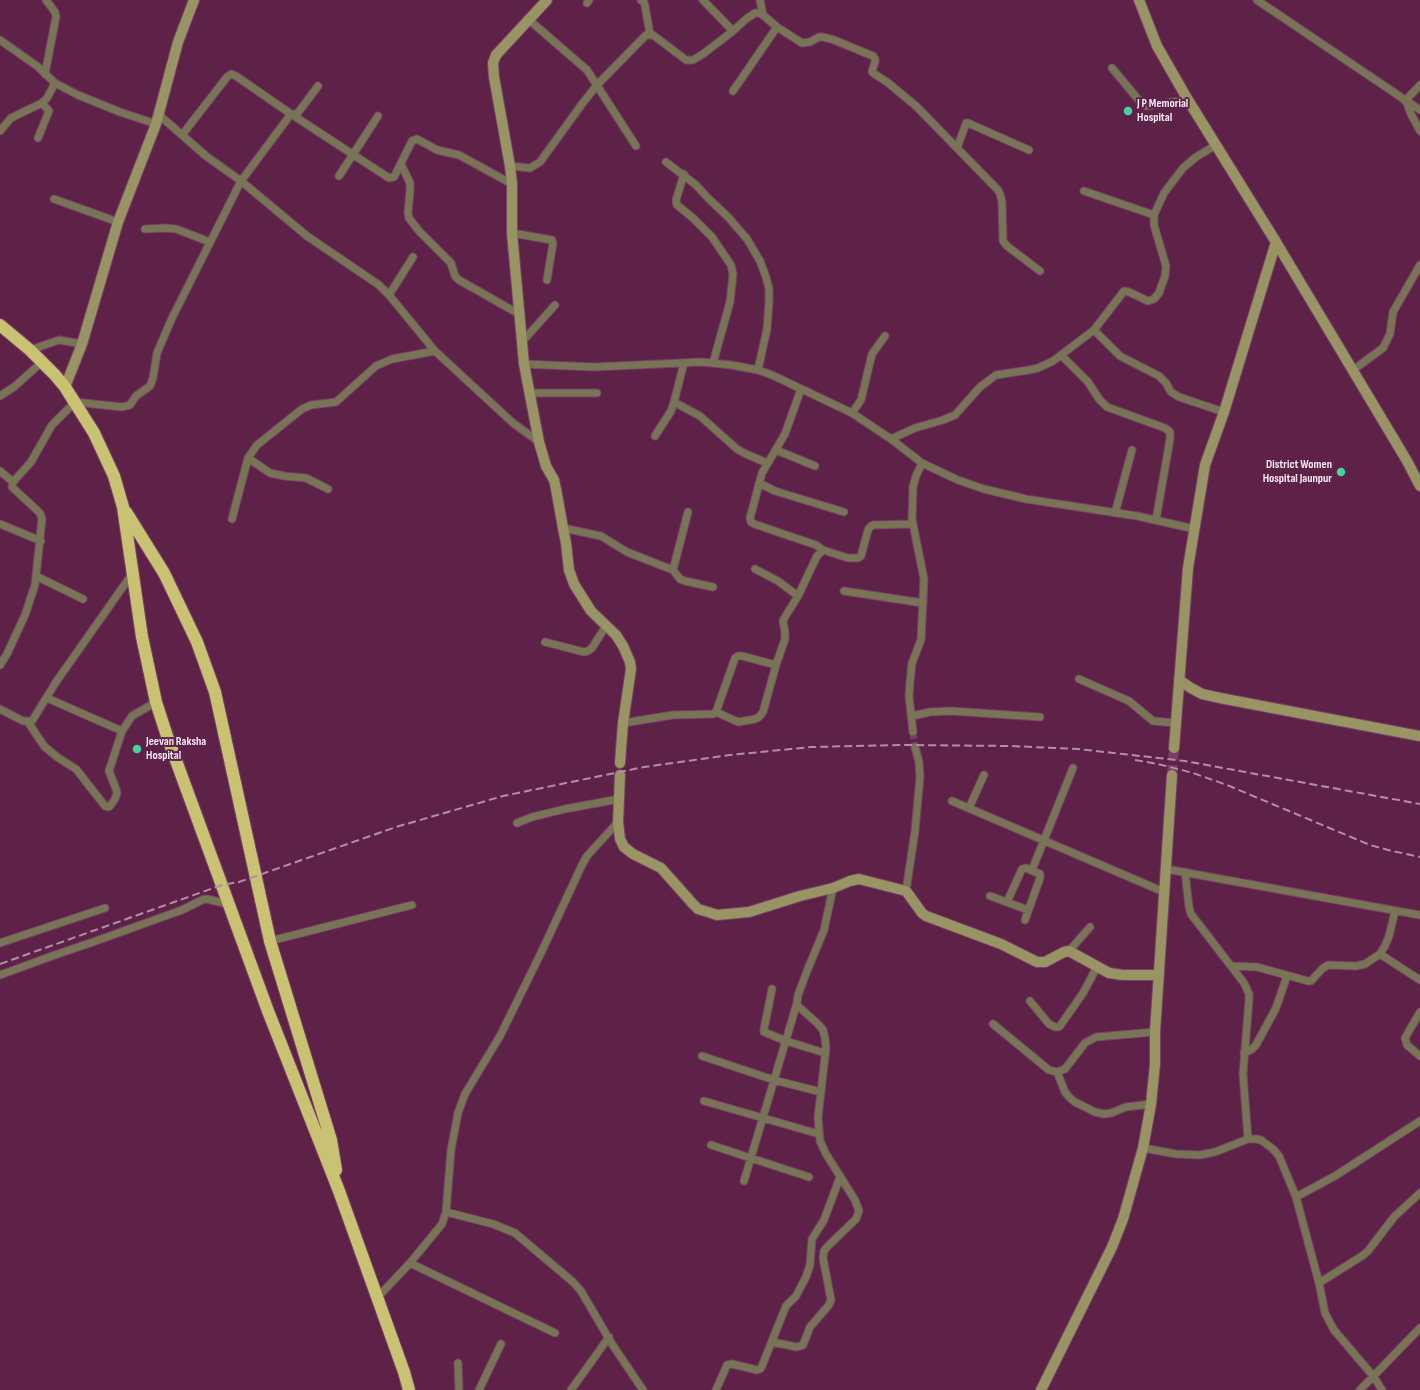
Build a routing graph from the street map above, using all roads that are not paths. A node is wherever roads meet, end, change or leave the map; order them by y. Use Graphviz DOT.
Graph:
graph roads {
  1 [pos="46,0"];
  2 [pos="194,0"];
  3 [pos="547,0"];
  4 [pos="641,0"];
  5 [pos="703,0"];
  6 [pos="760,0"];
  7 [pos="1139,0"];
  8 [pos="1257,0"];
  9 [pos="763,14"];
  10 [pos="528,19"];
  11 [pos="777,27"];
  12 [pos="733,31"];
  13 [pos="650,34"];
  14 [pos="0,40"];
  15 [pos="1112,68"];
  16 [pos="45,74"];
  17 [pos="55,83"];
  18 [pos="597,85"];
  19 [pos="1420,85"];
  20 [pos="318,86"];
  21 [pos="733,91"];
  22 [pos="1188,100"];
  23 [pos="42,102"];
  24 [pos="1406,102"];
  25 [pos="1420,110"];
  26 [pos="158,114"];
  27 [pos="291,114"];
  28 [pos="378,116"];
  29 [pos="156,124"];
  30 [pos="0,131"];
  31 [pos="1420,131"];
  32 [pos="182,135"];
  33 [pos="38,138"];
  34 [pos="1216,145"];
  35 [pos="636,146"];
  36 [pos="957,148"];
  37 [pos="1029,150"];
  38 [pos="353,155"];
  39 [pos="666,162"];
  40 [pos="401,164"];
  41 [pos="510,166"];
  42 [pos="684,174"];
  43 [pos="339,176"];
  44 [pos="241,181"];
  45 [pos="512,184"];
  46 [pos="1084,191"];
  47 [pos="54,199"];
  48 [pos="1154,215"];
  49 [pos="118,222"];
  50 [pos="145,229"];
  51 [pos="512,233"];
  52 [pos="210,242"];
  53 [pos="1276,242"];
  54 [pos="413,257"];
  55 [pos="1420,265"];
  56 [pos="1040,271"];
  57 [pos="548,280"];
  58 [pos="389,295"];
  59 [pos="555,304"];
  60 [pos="519,314"];
  61 [pos="3,329"];
  62 [pos="1094,330"];
  63 [pos="885,336"];
  64 [pos="522,342"];
  65 [pos="82,344"];
  66 [pos="30,350"];
  67 [pos="435,351"];
  68 [pos="1061,355"];
  69 [pos="42,362"];
  70 [pos="684,363"];
  71 [pos="713,363"];
  72 [pos="524,364"];
  73 [pos="758,370"];
  74 [pos="1353,370"];
  75 [pos="65,387"];
  76 [pos="801,389"];
  77 [pos="597,392"];
  78 [pos="530,393"];
  79 [pos="0,396"];
  80 [pos="75,402"];
  81 [pos="674,402"];
  82 [pos="1224,412"];
  83 [pos="852,413"];
  84 [pos="655,436"];
  85 [pos="891,439"];
  86 [pos="539,442"];
  87 [pos="776,450"];
  88 [pos="1132,450"];
  89 [pos="248,458"];
  90 [pos="767,463"];
  91 [pos="922,463"];
  92 [pos="815,466"];
  93 [pos="0,471"];
  94 [pos="13,482"];
  95 [pos="759,483"];
  96 [pos="1420,486"];
  97 [pos="328,489"];
  98 [pos="123,508"];
  99 [pos="688,512"];
  100 [pos="844,512"];
  101 [pos="1115,513"];
  102 [pos="232,519"];
  103 [pos="1156,520"];
  104 [pos="0,524"];
  105 [pos="913,524"];
  106 [pos="563,528"];
  107 [pos="1195,529"];
  108 [pos="41,541"];
  109 [pos="823,550"];
  110 [pos="755,569"];
  111 [pos="673,570"];
  112 [pos="133,574"];
  113 [pos="36,576"];
  114 [pos="713,587"];
  115 [pos="844,590"];
  116 [pos="798,596"];
  117 [pos="83,598"];
  118 [pos="923,603"];
  119 [pos="606,626"];
  120 [pos="546,642"];
  121 [pos="0,665"];
  122 [pos="776,665"];
  123 [pos="1079,679"];
  124 [pos="1179,680"];
  125 [pos="47,698"];
  126 [pos="156,702"];
  127 [pos="0,709"];
  128 [pos="716,712"];
  129 [pos="912,716"];
  130 [pos="1040,717"];
  131 [pos="28,722"];
  132 [pos="623,723"];
  133 [pos="1176,723"];
  134 [pos="122,731"];
  135 [pos="913,732"];
  136 [pos="1420,736"];
  137 [pos="915,747"];
  138 [pos="1174,748"];
  139 [pos="620,763"];
  140 [pos="1073,768"];
  141 [pos="984,775"];
  142 [pos="1172,775"];
  143 [pos="620,776"];
  144 [pos="619,798"];
  145 [pos="952,801"];
  146 [pos="969,808"];
  147 [pos="618,822"];
  148 [pos="517,823"];
  149 [pos="1044,840"];
  150 [pos="1166,869"];
  151 [pos="1032,870"];
  152 [pos="1185,872"];
  153 [pos="832,888"];
  154 [pos="906,891"];
  155 [pos="1164,892"];
  156 [pos="990,896"];
  157 [pos="1007,902"];
  158 [pos="228,904"];
  159 [pos="412,905"];
  160 [pos="105,908"];
  161 [pos="1028,910"];
  162 [pos="1395,911"];
  163 [pos="1420,915"];
  164 [pos="1025,920"];
  165 [pos="1090,927"];
  166 [pos="270,941"];
  167 [pos="0,943"];
  168 [pos="1070,951"];
  169 [pos="1380,954"];
  170 [pos="1231,966"];
  171 [pos="1097,967"];
  172 [pos="0,975"];
  173 [pos="1159,975"];
  174 [pos="1288,976"];
  175 [pos="1420,980"];
  176 [pos="772,989"];
  177 [pos="1030,1000"];
  178 [pos="797,1003"];
  179 [pos="1420,1012"];
  180 [pos="993,1024"];
  181 [pos="1155,1032"];
  182 [pos="786,1041"];
  183 [pos="1244,1053"];
  184 [pos="825,1054"];
  185 [pos="702,1056"];
  186 [pos="1420,1056"];
  187 [pos="1057,1072"];
  188 [pos="774,1080"];
  189 [pos="821,1092"];
  190 [pos="704,1101"];
  191 [pos="1151,1104"];
  192 [pos="762,1118"];
  193 [pos="1420,1120"];
  194 [pos="819,1134"];
  195 [pos="1248,1139"];
  196 [pos="712,1145"];
  197 [pos="1143,1148"];
  198 [pos="750,1158"];
  199 [pos="809,1177"];
  200 [pos="840,1177"];
  201 [pos="744,1181"];
  202 [pos="339,1191"];
  203 [pos="1420,1193"];
  204 [pos="1296,1197"];
  205 [pos="446,1212"];
  206 [pos="811,1245"];
  207 [pos="823,1258"];
  208 [pos="410,1263"];
  209 [pos="1319,1283"];
  210 [pos="377,1298"];
  211 [pos="1420,1328"];
  212 [pos="556,1333"];
  213 [pos="609,1338"];
  214 [pos="772,1342"];
  215 [pos="501,1344"];
  216 [pos="458,1363"];
  217 [pos="1374,1377"];
  218 [pos="409,1390"];
  219 [pos="459,1390"];
  220 [pos="479,1390"];
  221 [pos="571,1390"];
  222 [pos="643,1390"];
  223 [pos="716,1390"];
  224 [pos="1041,1390"];
  225 [pos="1360,1390"];
  226 [pos="1382,1390"];
  1 -- 16 [label="street"];
  2 -- 26 [label="street"];
  3 -- 10 [label="street"];
  4 -- 13 [label="street"];
  5 -- 12 [label="street"];
  6 -- 9 [label="street"];
  7 -- 22 [label="street"];
  8 -- 24 [label="street"];
  9 -- 11 [label="street"];
  9 -- 12 [label="street"];
  10 -- 18 [label="street"];
  10 -- 41 [label="street"];
  11 -- 21 [label="street"];
  11 -- 36 [label="street"];
  12 -- 13 [label="street"];
  13 -- 18 [label="street"];
  14 -- 16 [label="street"];
  15 -- 22 [label="street"];
  16 -- 17 [label="street"];
  17 -- 23 [label="street"];
  17 -- 29 [label="street"];
  18 -- 35 [label="street"];
  18 -- 41 [label="street"];
  19 -- 24 [label="street"];
  20 -- 27 [label="street"];
  22 -- 34 [label="street"];
  23 -- 30 [label="street"];
  23 -- 33 [label="street"];
  24 -- 25 [label="street"];
  24 -- 31 [label="street"];
  26 -- 29 [label="street"];
  26 -- 32 [label="street"];
  27 -- 32 [label="street"];
  27 -- 38 [label="street"];
  27 -- 44 [label="street"];
  28 -- 38 [label="street"];
  29 -- 49 [label="street"];
  32 -- 44 [label="street"];
  34 -- 48 [label="street"];
  34 -- 53 [label="street"];
  36 -- 37 [label="street"];
  36 -- 56 [label="street"];
  38 -- 40 [label="street"];
  38 -- 43 [label="street"];
  39 -- 42 [label="street"];
  40 -- 45 [label="street"];
  40 -- 60 [label="street"];
  41 -- 45 [label="street"];
  42 -- 71 [label="street"];
  42 -- 73 [label="street"];
  44 -- 52 [label="street"];
  44 -- 58 [label="street"];
  45 -- 51 [label="street"];
  46 -- 48 [label="street"];
  47 -- 49 [label="street"];
  48 -- 62 [label="street"];
  49 -- 65 [label="street"];
  50 -- 52 [label="street"];
  51 -- 57 [label="street"];
  51 -- 60 [label="street"];
  52 -- 80 [label="street"];
  53 -- 74 [label="street"];
  53 -- 82 [label="street"];
  54 -- 58 [label="street"];
  55 -- 74 [label="street"];
  58 -- 67 [label="street"];
  59 -- 64 [label="street"];
  60 -- 64 [label="street"];
  61 -- 66 [label="highway"];
  62 -- 68 [label="street"];
  62 -- 82 [label="street"];
  63 -- 83 [label="street"];
  64 -- 72 [label="street"];
  65 -- 66 [label="street"];
  65 -- 75 [label="street"];
  66 -- 69 [label="highway"];
  67 -- 86 [label="street"];
  67 -- 89 [label="street"];
  68 -- 85 [label="street"];
  68 -- 103 [label="street"];
  69 -- 75 [label="highway"];
  69 -- 79 [label="street"];
  70 -- 71 [label="street"];
  70 -- 72 [label="street"];
  70 -- 81 [label="street"];
  71 -- 73 [label="street"];
  72 -- 78 [label="street"];
  73 -- 76 [label="street"];
  74 -- 96 [label="street"];
  75 -- 80 [label="highway"];
  76 -- 83 [label="street"];
  76 -- 87 [label="street"];
  77 -- 78 [label="street"];
  78 -- 86 [label="street"];
  80 -- 94 [label="street"];
  80 -- 98 [label="highway"];
  81 -- 84 [label="street"];
  81 -- 90 [label="street"];
  82 -- 107 [label="street"];
  83 -- 85 [label="street"];
  85 -- 91 [label="street"];
  86 -- 106 [label="street"];
  87 -- 90 [label="street"];
  87 -- 92 [label="street"];
  88 -- 101 [label="street"];
  89 -- 97 [label="street"];
  89 -- 102 [label="street"];
  90 -- 95 [label="street"];
  91 -- 101 [label="street"];
  91 -- 105 [label="street"];
  93 -- 94 [label="street"];
  94 -- 108 [label="street"];
  95 -- 100 [label="street"];
  95 -- 109 [label="street"];
  98 -- 112 [label="highway"];
  98 -- 166 [label="highway"];
  99 -- 111 [label="street"];
  101 -- 103 [label="street"];
  103 -- 107 [label="street"];
  104 -- 108 [label="street"];
  105 -- 109 [label="street"];
  105 -- 118 [label="street"];
  106 -- 111 [label="street"];
  106 -- 119 [label="street"];
  107 -- 124 [label="street"];
  108 -- 113 [label="street"];
  109 -- 116 [label="street"];
  110 -- 116 [label="street"];
  111 -- 114 [label="street"];
  112 -- 125 [label="street"];
  112 -- 126 [label="highway"];
  113 -- 117 [label="street"];
  113 -- 121 [label="street"];
  115 -- 118 [label="street"];
  116 -- 122 [label="street"];
  118 -- 129 [label="street"];
  119 -- 120 [label="street"];
  119 -- 132 [label="street"];
  122 -- 128 [label="street"];
  122 -- 128 [label="street"];
  123 -- 133 [label="street"];
  124 -- 133 [label="street"];
  124 -- 136 [label="street"];
  125 -- 131 [label="street"];
  125 -- 134 [label="street"];
  126 -- 134 [label="street"];
  126 -- 158 [label="highway"];
  127 -- 131 [label="street"];
  128 -- 132 [label="street"];
  129 -- 130 [label="street"];
  129 -- 135 [label="street"];
  131 -- 134 [label="street"];
  132 -- 139 [label="street"];
  133 -- 138 [label="street"];
  137 -- 154 [label="street"];
  140 -- 149 [label="street"];
  141 -- 146 [label="street"];
  142 -- 150 [label="street"];
  143 -- 144 [label="street"];
  144 -- 147 [label="street"];
  144 -- 148 [label="street"];
  145 -- 146 [label="street"];
  146 -- 149 [label="street"];
  147 -- 153 [label="street"];
  147 -- 205 [label="street"];
  149 -- 151 [label="street"];
  149 -- 155 [label="street"];
  150 -- 152 [label="street"];
  150 -- 155 [label="street"];
  151 -- 157 [label="street"];
  151 -- 161 [label="street"];
  152 -- 162 [label="street"];
  152 -- 170 [label="street"];
  153 -- 154 [label="street"];
  153 -- 178 [label="street"];
  154 -- 168 [label="street"];
  155 -- 173 [label="street"];
  156 -- 157 [label="street"];
  157 -- 161 [label="street"];
  158 -- 172 [label="street"];
  158 -- 202 [label="highway"];
  159 -- 166 [label="street"];
  160 -- 167 [label="street"];
  161 -- 164 [label="street"];
  162 -- 163 [label="street"];
  162 -- 169 [label="street"];
  165 -- 168 [label="street"];
  166 -- 202 [label="highway"];
  168 -- 171 [label="street"];
  169 -- 174 [label="street"];
  169 -- 175 [label="street"];
  170 -- 174 [label="street"];
  170 -- 183 [label="street"];
  171 -- 173 [label="street"];
  171 -- 177 [label="street"];
  173 -- 181 [label="street"];
  174 -- 183 [label="street"];
  176 -- 182 [label="street"];
  178 -- 182 [label="street"];
  178 -- 184 [label="street"];
  179 -- 186 [label="street"];
  180 -- 187 [label="street"];
  181 -- 187 [label="street"];
  181 -- 191 [label="street"];
  182 -- 184 [label="street"];
  182 -- 188 [label="street"];
  183 -- 195 [label="street"];
  184 -- 189 [label="street"];
  185 -- 188 [label="street"];
  187 -- 191 [label="street"];
  188 -- 189 [label="street"];
  188 -- 192 [label="street"];
  189 -- 194 [label="street"];
  190 -- 192 [label="street"];
  191 -- 197 [label="street"];
  192 -- 194 [label="street"];
  192 -- 198 [label="street"];
  193 -- 204 [label="street"];
  194 -- 200 [label="street"];
  195 -- 197 [label="street"];
  195 -- 204 [label="street"];
  196 -- 198 [label="street"];
  197 -- 224 [label="street"];
  198 -- 199 [label="street"];
  198 -- 201 [label="street"];
  200 -- 206 [label="street"];
  200 -- 207 [label="street"];
  202 -- 210 [label="highway"];
  203 -- 209 [label="street"];
  204 -- 209 [label="street"];
  205 -- 208 [label="street"];
  205 -- 213 [label="street"];
  206 -- 207 [label="street"];
  206 -- 214 [label="street"];
  207 -- 214 [label="street"];
  208 -- 210 [label="street"];
  208 -- 212 [label="street"];
  209 -- 217 [label="street"];
  210 -- 218 [label="highway"];
  211 -- 217 [label="street"];
  213 -- 221 [label="street"];
  213 -- 222 [label="street"];
  214 -- 223 [label="street"];
  215 -- 220 [label="street"];
  216 -- 219 [label="street"];
  217 -- 225 [label="street"];
  217 -- 226 [label="street"];
}
